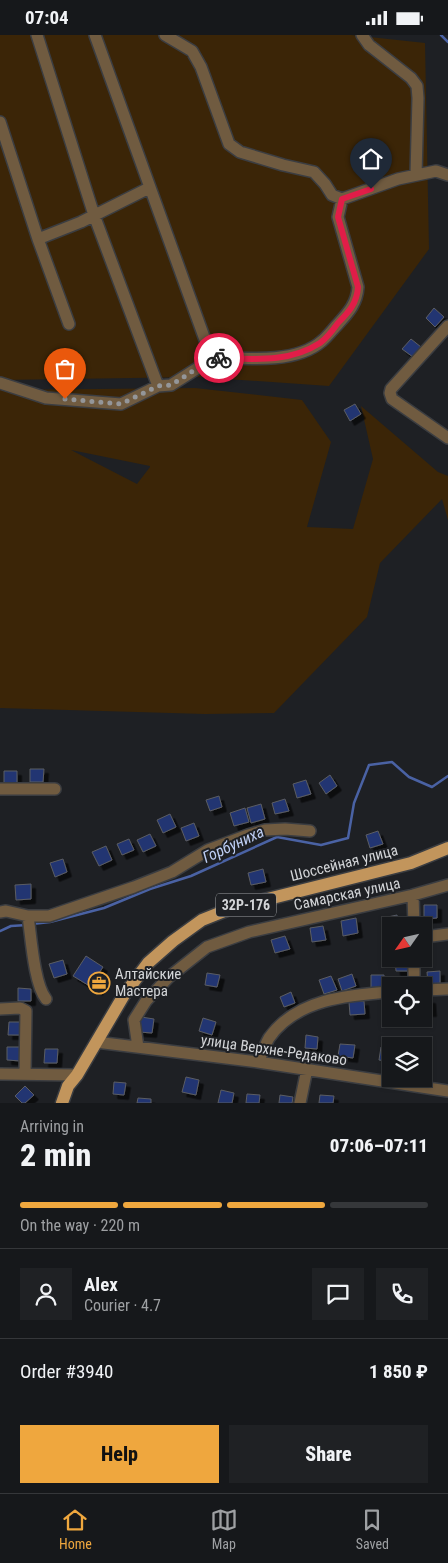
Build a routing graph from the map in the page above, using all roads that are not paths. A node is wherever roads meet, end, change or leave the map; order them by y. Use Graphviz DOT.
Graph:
graph roads {
  1 [pos="37,35"];
  2 [pos="95,35"];
  3 [pos="165,35"];
  4 [pos="362,35"];
  5 [pos="0,122"];
  6 [pos="416,175"];
  7 [pos="448,175"];
  8 [pos="149,188"];
  9 [pos="342,199"];
  10 [pos="94,215"];
  11 [pos="38,239"];
  12 [pos="69,323"];
  13 [pos="448,326"];
  14 [pos="212,359"];
  15 [pos="0,383"];
  16 [pos="158,386"];
  17 [pos="448,439"];
  18 [pos="0,789"];
  19 [pos="54,789"];
  20 [pos="310,831"];
  21 [pos="448,848"];
  22 [pos="448,885"];
  23 [pos="414,895"];
  24 [pos="0,912"];
  25 [pos="28,916"];
  26 [pos="414,917"];
  27 [pos="448,934"];
  28 [pos="432,936"];
  29 [pos="448,989"];
  30 [pos="432,990"];
  31 [pos="382,993"];
  32 [pos="46,999"];
  33 [pos="0,1009"];
  34 [pos="96,1042"];
  35 [pos="138,1047"];
  36 [pos="258,1062"];
  37 [pos="306,1069"];
  38 [pos="0,1074"];
  39 [pos="25,1074"];
  40 [pos="76,1075"];
  41 [pos="68,1086"];
  42 [pos="448,1091"];
  43 [pos="57,1103"];
  44 [pos="62,1103"];
  45 [pos="300,1103"];
  1 -- 10 [label="street"];
  2 -- 8 [label="street"];
  3 -- 9 [label="street"];
  4 -- 6 [label="street"];
  5 -- 11 [label="street"];
  6 -- 7 [label="street"];
  6 -- 9 [label="street"];
  8 -- 10 [label="street"];
  8 -- 14 [label="street"];
  9 -- 14 [label="street"];
  10 -- 11 [label="street"];
  10 -- 16 [label="street"];
  11 -- 12 [label="street"];
  13 -- 17 [label="street"];
  14 -- 16 [label="street"];
  15 -- 16 [label="street"];
  18 -- 19 [label="street"];
  20 -- 25 [label="street"];
  21 -- 34 [label="main road, Шоссейная улица / 32Р-176"];
  22 -- 23 [label="street, Самарская улица"];
  23 -- 26 [label="street"];
  23 -- 35 [label="street, Самарская улица"];
  24 -- 25 [label="street"];
  25 -- 32 [label="street"];
  27 -- 28 [label="street"];
  29 -- 30 [label="street"];
  31 -- 36 [label="street"];
  33 -- 39 [label="street"];
  34 -- 35 [label="street, улица Верхне-Редаково"];
  34 -- 40 [label="main road, 32Р-176"];
  35 -- 36 [label="street, улица Верхне-Редаково"];
  36 -- 37 [label="street, улица Верхне-Редаково"];
  37 -- 42 [label="street, улица Верхне-Редаково"];
  37 -- 45 [label="street"];
  38 -- 39 [label="street"];
  39 -- 40 [label="street"];
  40 -- 41 [label="main road, 32Р-176"];
  41 -- 43 [label="main road"];
  41 -- 44 [label="main road"];
}
